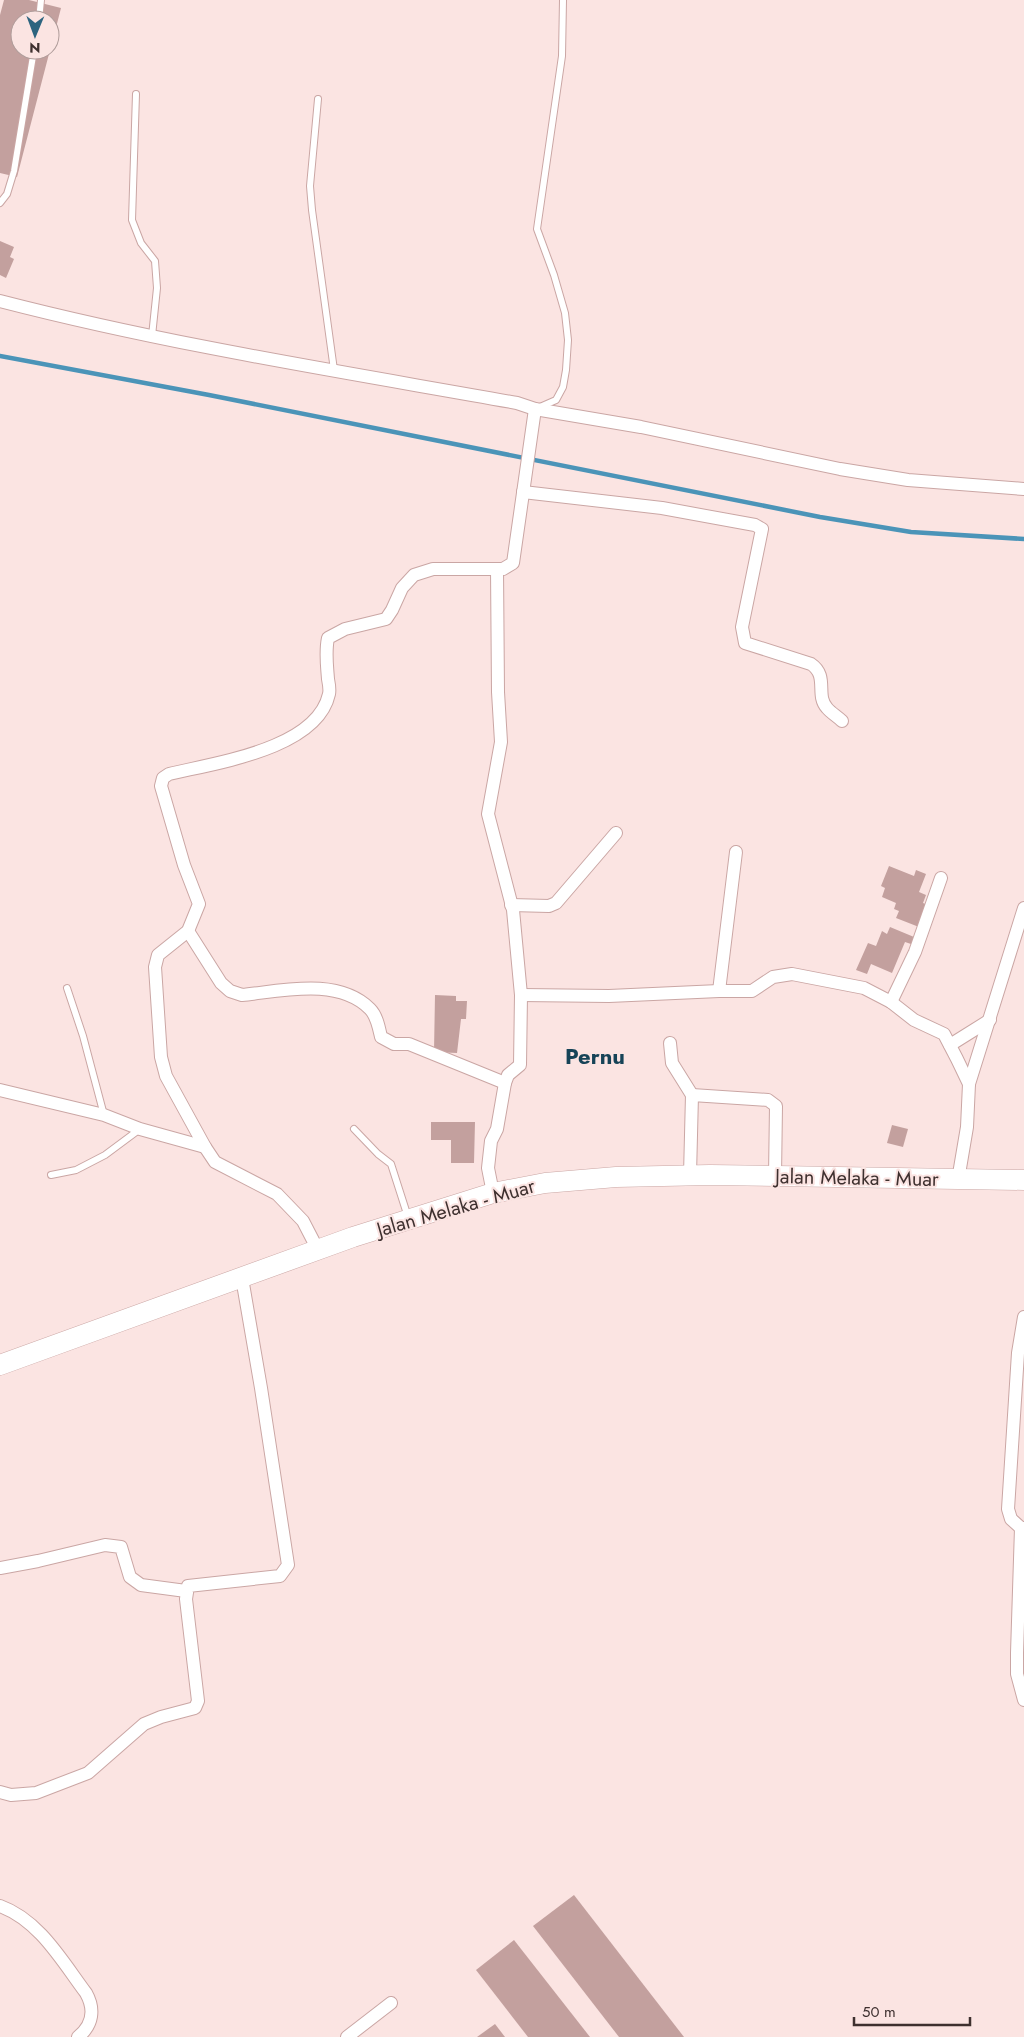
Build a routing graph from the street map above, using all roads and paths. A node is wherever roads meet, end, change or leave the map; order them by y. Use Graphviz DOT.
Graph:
graph roads {
  1 [pos="563,0"];
  2 [pos="32,60"];
  3 [pos="136,94"];
  4 [pos="318,99"];
  5 [pos="0,203"];
  6 [pos="0,300"];
  7 [pos="152,336"];
  8 [pos="334,370"];
  9 [pos="535,409"];
  10 [pos="1024,488"];
  11 [pos="523,492"];
  12 [pos="497,569"];
  13 [pos="842,721"];
  14 [pos="616,833"];
  15 [pos="736,852"];
  16 [pos="941,878"];
  17 [pos="511,905"];
  18 [pos="1024,908"];
  19 [pos="188,932"];
  20 [pos="67,988"];
  21 [pos="719,991"];
  22 [pos="521,995"];
  23 [pos="891,1002"];
  24 [pos="990,1020"];
  25 [pos="670,1043"];
  26 [pos="950,1045"];
  27 [pos="505,1083"];
  28 [pos="969,1084"];
  29 [pos="0,1090"];
  30 [pos="692,1095"];
  31 [pos="104,1115"];
  32 [pos="140,1129"];
  33 [pos="354,1129"];
  34 [pos="205,1147"];
  35 [pos="51,1175"];
  36 [pos="690,1175"];
  37 [pos="775,1176"];
  38 [pos="958,1180"];
  39 [pos="1024,1180"];
  40 [pos="492,1187"];
  41 [pos="407,1211"];
  42 [pos="318,1250"];
  43 [pos="242,1278"];
  44 [pos="1024,1317"];
  45 [pos="0,1365"];
  46 [pos="1022,1528"];
  47 [pos="0,1568"];
  48 [pos="186,1591"];
  49 [pos="1024,1700"];
  50 [pos="0,1792"];
  51 [pos="0,1906"];
  52 [pos="392,2003"];
  53 [pos="78,2037"];
  54 [pos="348,2037"];
  1 -- 9 [label="lane"];
  2 -- 5 [label="lane"];
  3 -- 7 [label="lane"];
  4 -- 8 [label="lane"];
  6 -- 7 [label="street"];
  7 -- 8 [label="street"];
  8 -- 9 [label="street"];
  9 -- 10 [label="street"];
  9 -- 11 [label="street"];
  11 -- 12 [label="street"];
  11 -- 13 [label="street"];
  12 -- 17 [label="street"];
  12 -- 19 [label="street"];
  14 -- 17 [label="street"];
  15 -- 21 [label="street"];
  16 -- 23 [label="street"];
  17 -- 22 [label="street"];
  18 -- 24 [label="street"];
  19 -- 27 [label="street"];
  19 -- 34 [label="street"];
  20 -- 31 [label="lane"];
  21 -- 22 [label="street"];
  21 -- 23 [label="street"];
  22 -- 27 [label="street"];
  23 -- 26 [label="street"];
  24 -- 26 [label="street"];
  24 -- 28 [label="street"];
  25 -- 30 [label="street"];
  26 -- 28 [label="street"];
  27 -- 40 [label="street"];
  28 -- 38 [label="street"];
  29 -- 31 [label="street"];
  30 -- 36 [label="street"];
  30 -- 37 [label="street"];
  31 -- 32 [label="street"];
  32 -- 34 [label="street"];
  32 -- 35 [label="lane"];
  33 -- 41 [label="lane"];
  34 -- 42 [label="street"];
  36 -- 37 [label="main road, Jalan Melaka - Muar"];
  36 -- 40 [label="main road, Jalan Melaka - Muar"];
  37 -- 38 [label="main road, Jalan Melaka - Muar"];
  38 -- 39 [label="main road, Jalan Melaka - Muar"];
  40 -- 41 [label="main road, Jalan Melaka - Muar"];
  41 -- 42 [label="main road, Jalan Melaka - Muar"];
  42 -- 43 [label="main road, Jalan Melaka - Muar"];
  43 -- 45 [label="main road, Jalan Melaka - Muar"];
  43 -- 48 [label="street"];
  44 -- 46 [label="street"];
  46 -- 49 [label="street"];
  47 -- 48 [label="street"];
  48 -- 50 [label="street"];
  51 -- 53 [label="street"];
  52 -- 54 [label="street"];
}
